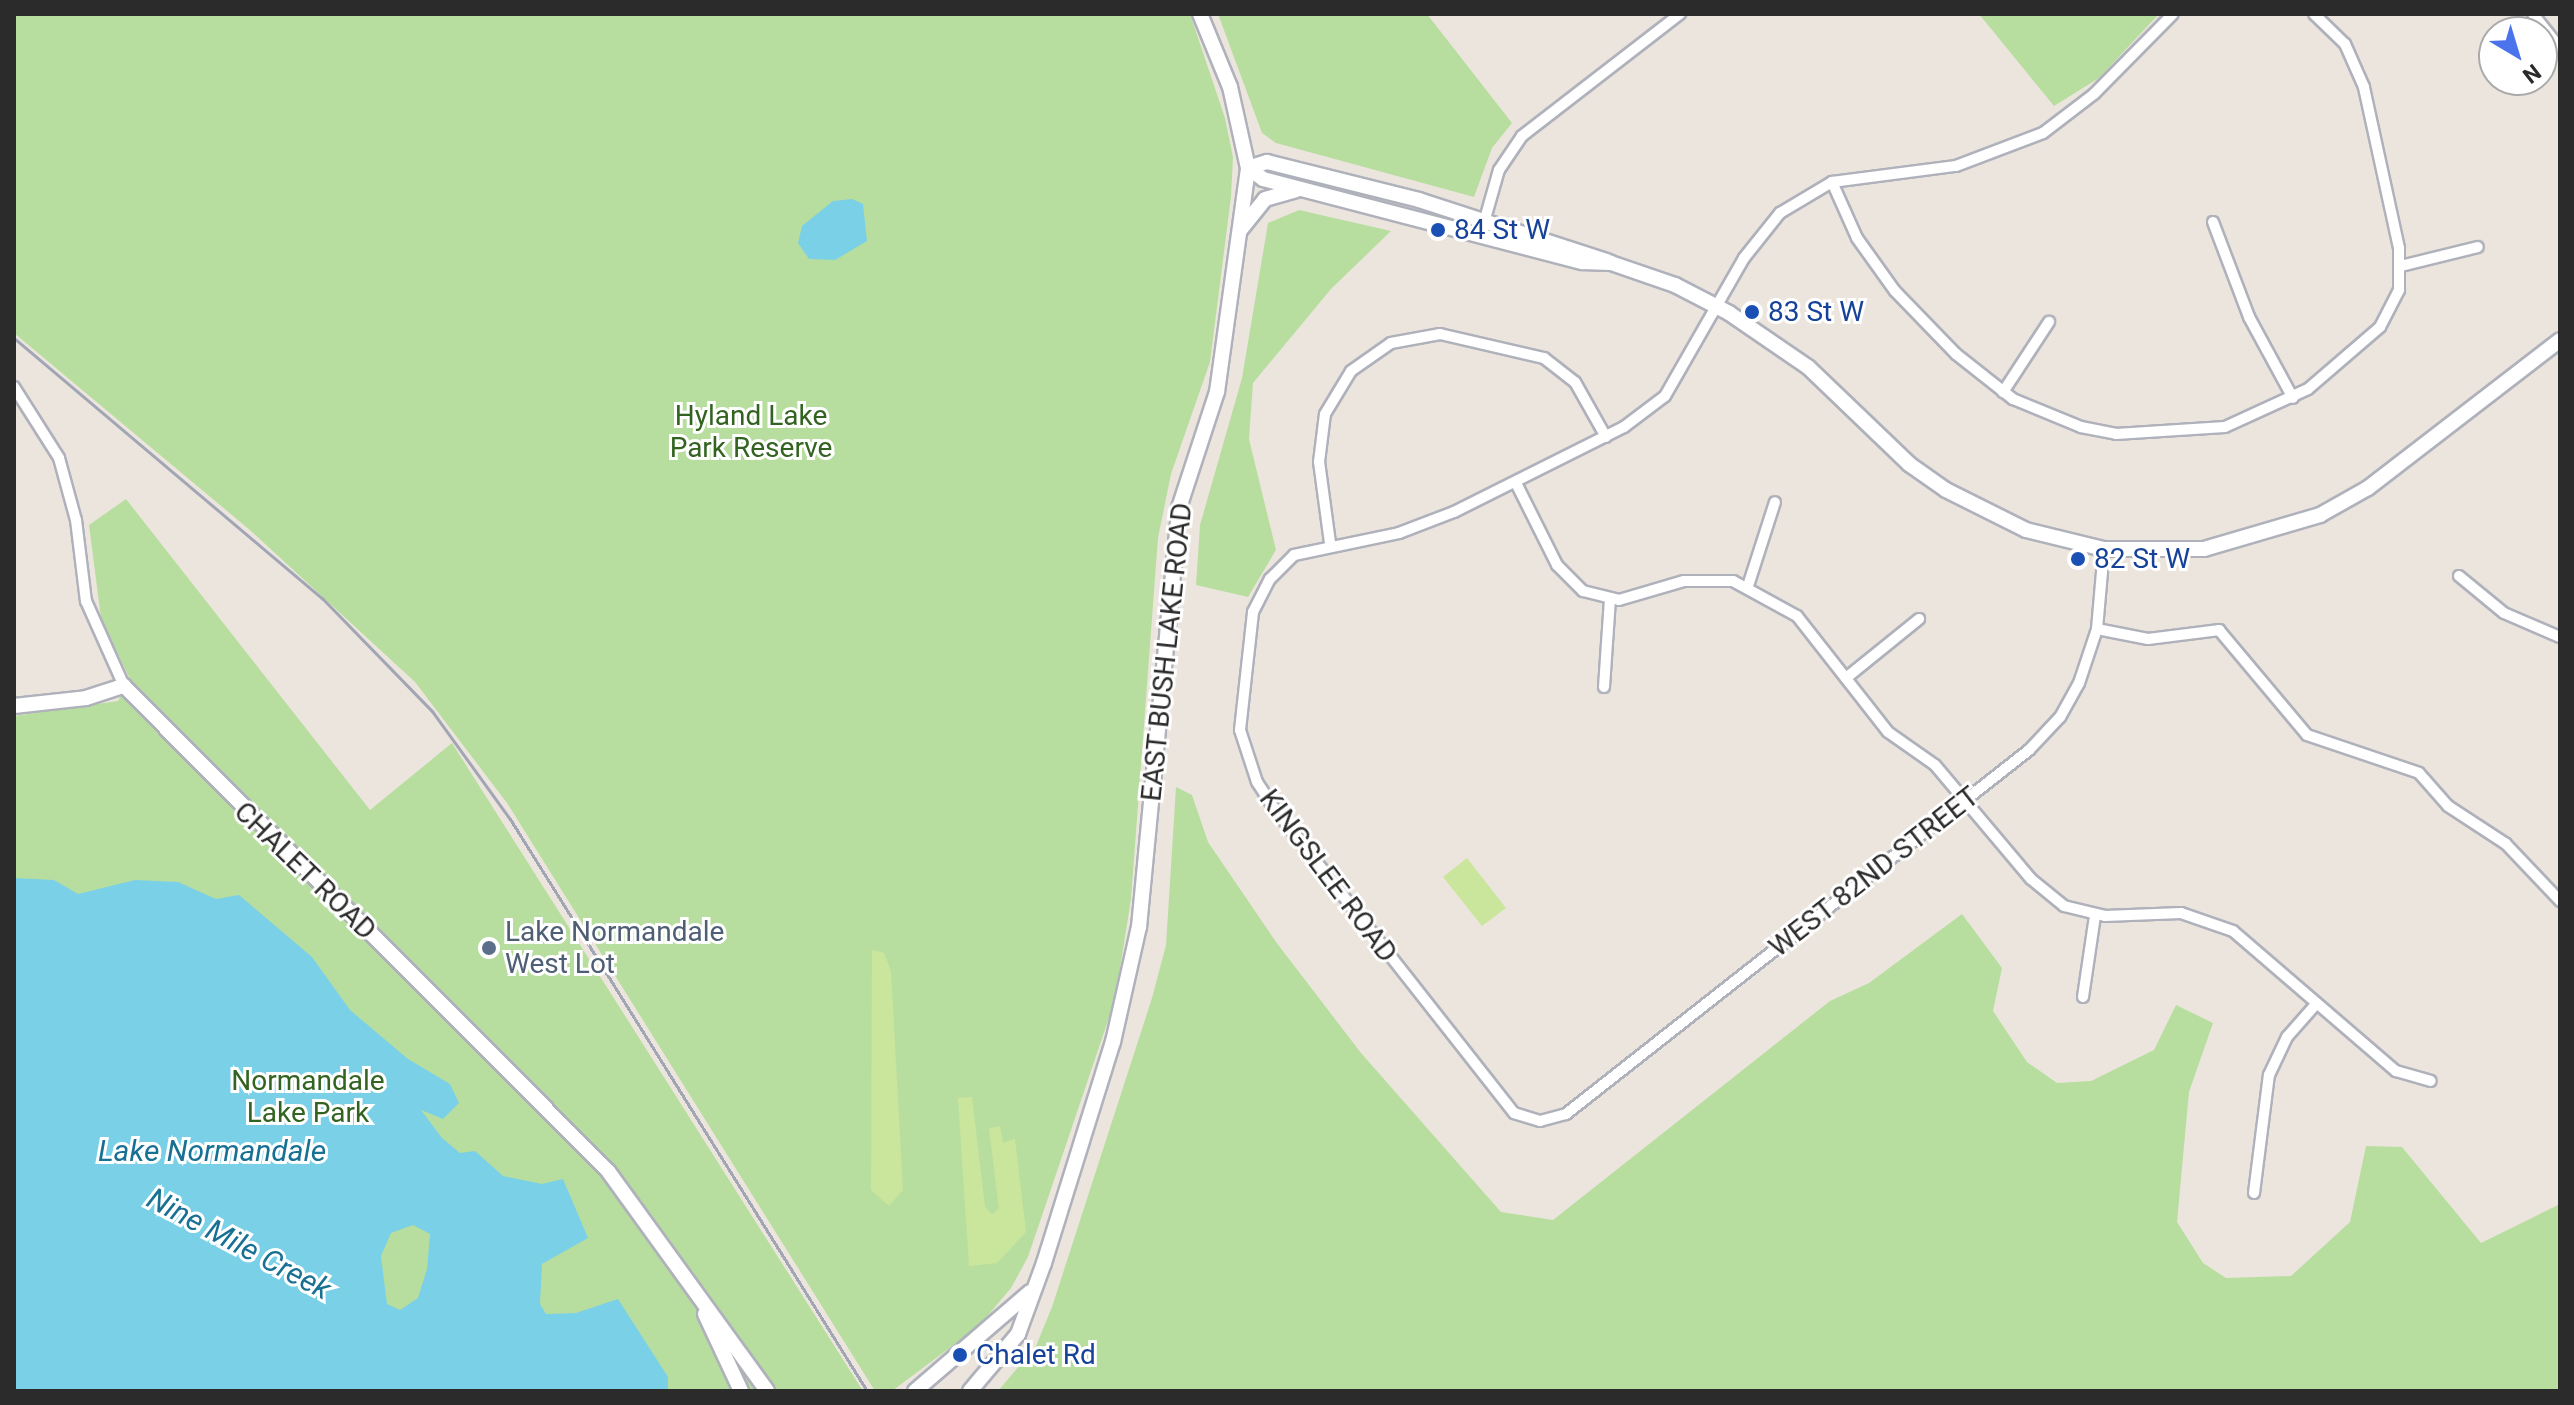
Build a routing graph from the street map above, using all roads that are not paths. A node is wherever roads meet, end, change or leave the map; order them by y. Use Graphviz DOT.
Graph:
graph roads {
  1 [pos="1200,14"];
  2 [pos="1680,14"];
  3 [pos="2173,14"];
  4 [pos="2314,14"];
  5 [pos="2533,14"];
  6 [pos="2560,48"];
  7 [pos="1248,168"];
  8 [pos="1832,182"];
  9 [pos="1305,189"];
  10 [pos="1485,219"];
  11 [pos="2213,222"];
  12 [pos="1239,233"];
  13 [pos="1480,236"];
  14 [pos="2478,247"];
  15 [pos="1611,263"];
  16 [pos="2401,266"];
  17 [pos="1717,306"];
  18 [pos="2049,322"];
  19 [pos="2560,340"];
  20 [pos="14,387"];
  21 [pos="2003,392"];
  22 [pos="2293,398"];
  23 [pos="1606,437"];
  24 [pos="1516,483"];
  25 [pos="1775,502"];
  26 [pos="1330,543"];
  27 [pos="2104,549"];
  28 [pos="2459,576"];
  29 [pos="1748,586"];
  30 [pos="1610,600"];
  31 [pos="1919,619"];
  32 [pos="2097,629"];
  33 [pos="2560,637"];
  34 [pos="1846,678"];
  35 [pos="124,686"];
  36 [pos="1604,687"];
  37 [pos="14,706"];
  38 [pos="1965,801"];
  39 [pos="2560,901"];
  40 [pos="2095,916"];
  41 [pos="2083,997"];
  42 [pos="2317,1003"];
  43 [pos="2431,1081"];
  44 [pos="1540,1121"];
  45 [pos="2254,1193"];
  46 [pos="1033,1289"];
  47 [pos="699,1299"];
  48 [pos="741,1391"];
  49 [pos="767,1391"];
  50 [pos="915,1391"];
  51 [pos="970,1391"];
  1 -- 7 [label="street, EAST BUSH LAKE ROAD"];
  2 -- 10 [label="street"];
  3 -- 8 [label="street"];
  4 -- 16 [label="street"];
  5 -- 6 [label="street"];
  7 -- 9 [label="street"];
  7 -- 10 [label="street"];
  7 -- 12 [label="street, EAST BUSH LAKE ROAD"];
  8 -- 17 [label="street"];
  8 -- 21 [label="street"];
  9 -- 12 [label="street"];
  9 -- 13 [label="street"];
  10 -- 13 [label="street"];
  10 -- 15 [label="street"];
  11 -- 22 [label="street"];
  12 -- 46 [label="street, EAST BUSH LAKE ROAD"];
  13 -- 15 [label="street"];
  14 -- 16 [label="street"];
  15 -- 17 [label="street"];
  16 -- 22 [label="street"];
  17 -- 23 [label="street"];
  17 -- 27 [label="street"];
  18 -- 21 [label="street"];
  19 -- 27 [label="street"];
  20 -- 35 [label="street, CHALET ROAD"];
  21 -- 22 [label="street"];
  23 -- 24 [label="street"];
  23 -- 26 [label="street"];
  24 -- 26 [label="street"];
  24 -- 30 [label="street"];
  25 -- 29 [label="street"];
  26 -- 44 [label="street, KINGSLEE ROAD"];
  27 -- 32 [label="street, WEST 82ND STREET"];
  28 -- 33 [label="street"];
  29 -- 30 [label="street"];
  29 -- 34 [label="street"];
  30 -- 36 [label="street"];
  31 -- 34 [label="street"];
  32 -- 38 [label="street, WEST 82ND STREET"];
  32 -- 39 [label="street"];
  34 -- 38 [label="street"];
  35 -- 37 [label="street"];
  35 -- 47 [label="street, CHALET ROAD"];
  38 -- 40 [label="street"];
  38 -- 44 [label="street, WEST 82ND STREET"];
  40 -- 41 [label="street"];
  40 -- 42 [label="street"];
  42 -- 43 [label="street"];
  42 -- 45 [label="street"];
  46 -- 50 [label="street"];
  46 -- 51 [label="street, EAST BUSH LAKE ROAD"];
  47 -- 48 [label="street, CHALET ROAD"];
  47 -- 49 [label="street, CHALET ROAD"];
}
